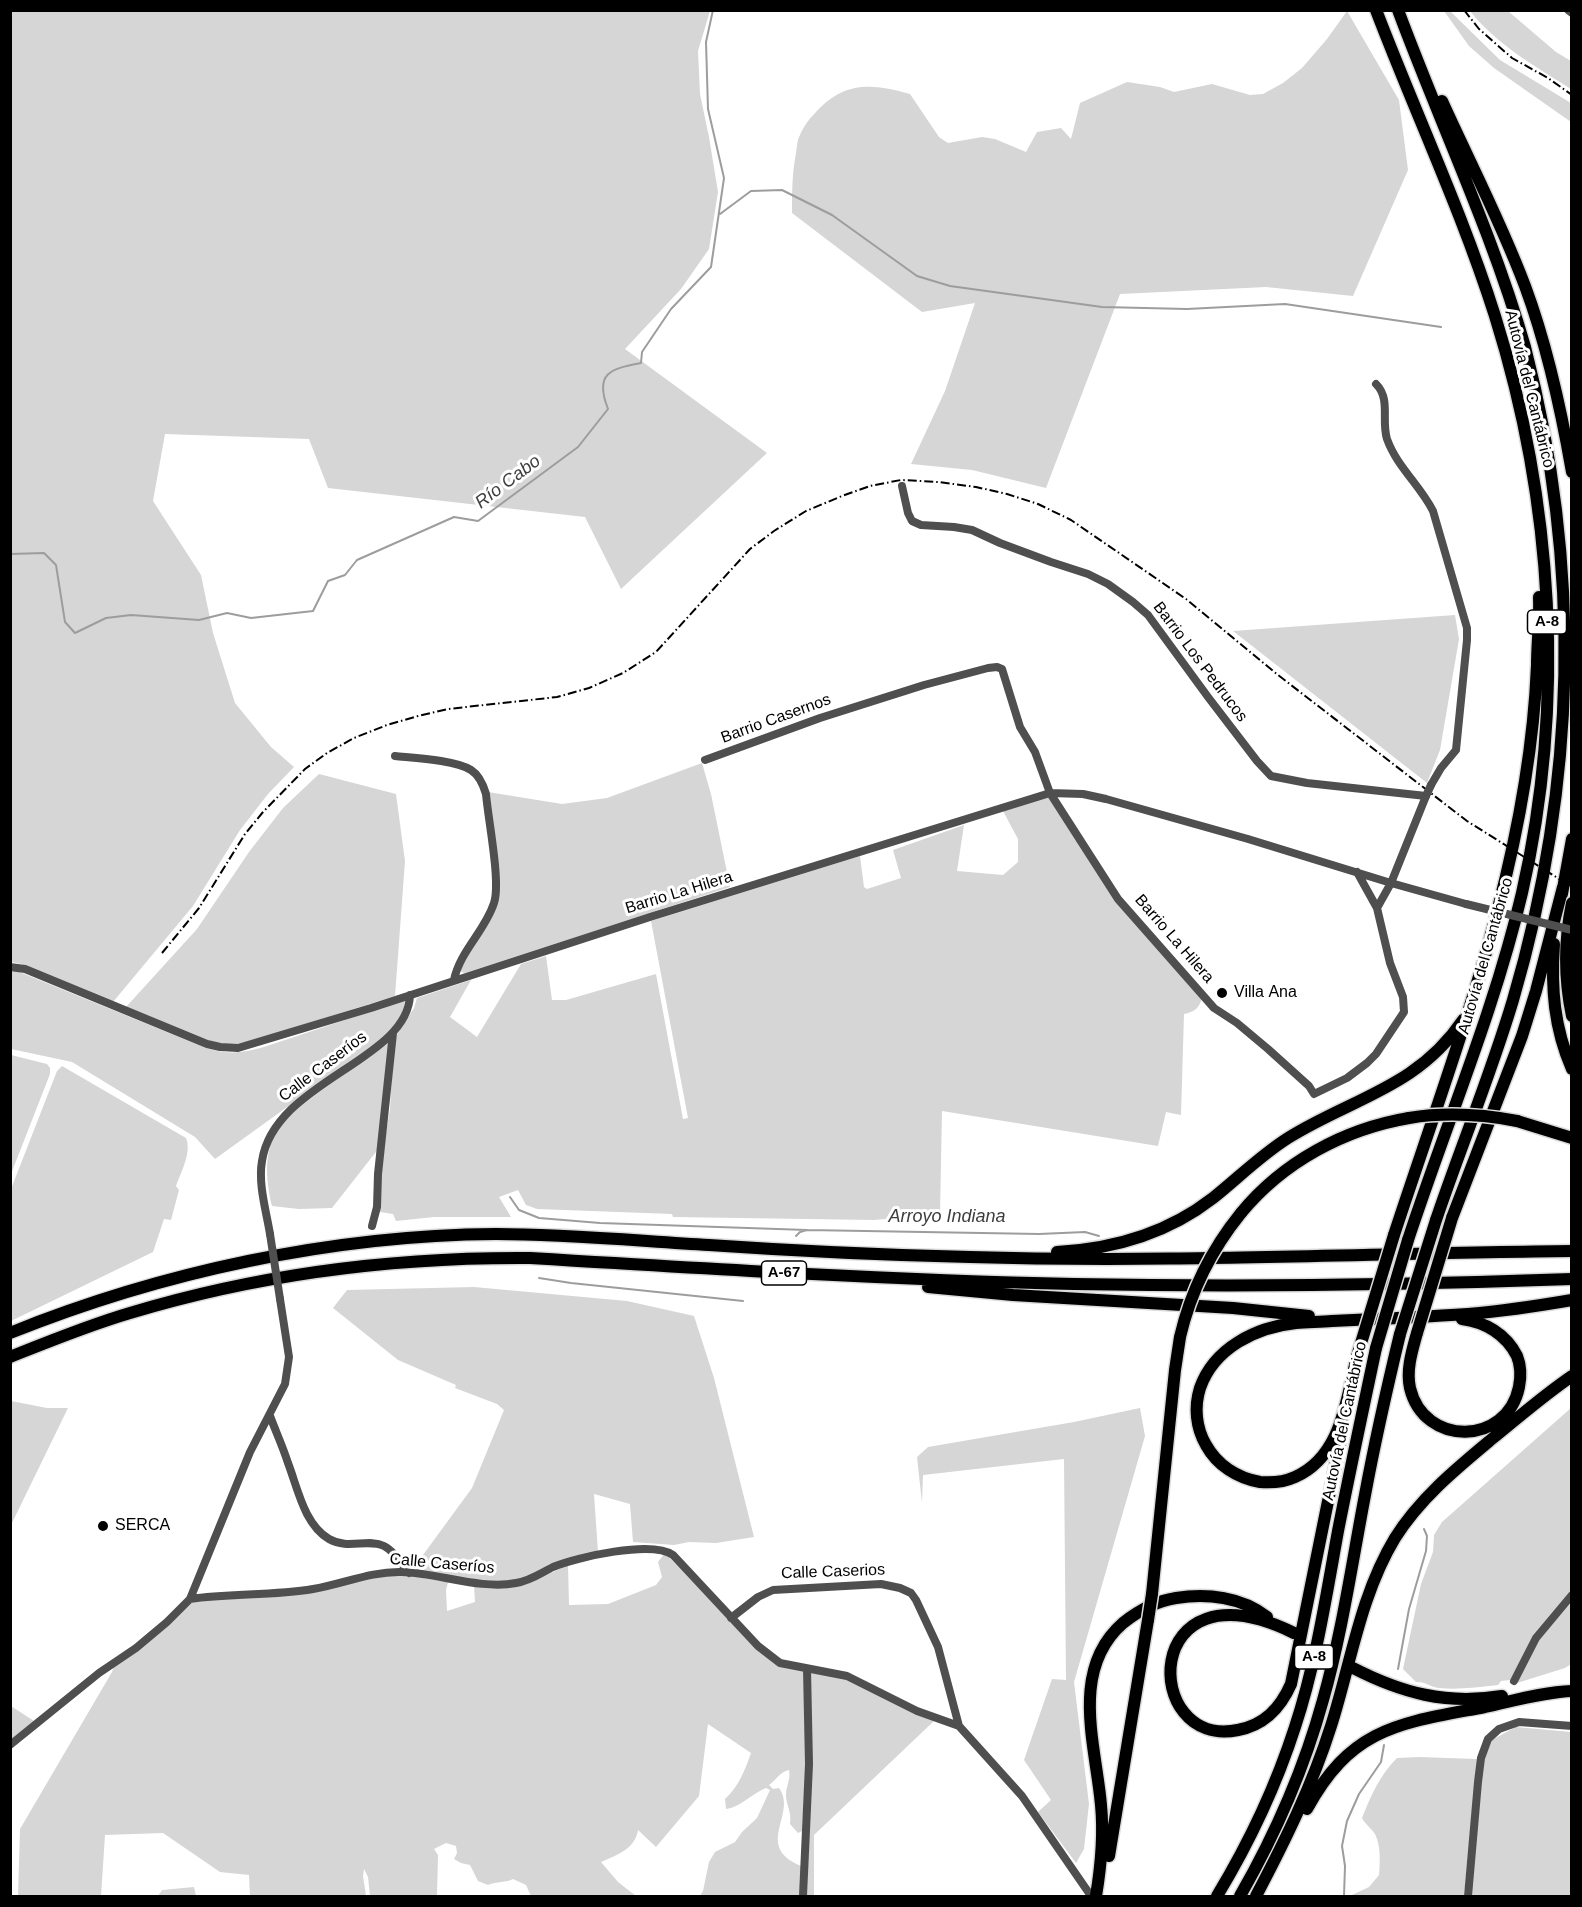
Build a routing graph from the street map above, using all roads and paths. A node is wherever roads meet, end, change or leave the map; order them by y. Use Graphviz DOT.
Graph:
graph roads {
  1 [pos="1376,10"];
  2 [pos="1400,10"];
  3 [pos="1539,330"];
  4 [pos="1510,370"];
  5 [pos="1376,384"];
  6 [pos="1572,444"];
  7 [pos="1572,472"];
  8 [pos="902,486"];
  9 [pos="857,706"];
  10 [pos="395,756"];
  11 [pos="705,760"];
  12 [pos="1050,793"];
  13 [pos="1426,796"];
  14 [pos="1572,839"];
  15 [pos="1358,872"];
  16 [pos="1391,883"];
  17 [pos="1563,887"];
  18 [pos="1572,903"];
  19 [pos="1377,908"];
  20 [pos="1572,930"];
  21 [pos="10,967"];
  22 [pos="454,980"];
  23 [pos="1477,986"];
  24 [pos="410,995"];
  25 [pos="1572,1016"];
  26 [pos="393,1033"];
  27 [pos="1572,1069"];
  28 [pos="1572,1138"];
  29 [pos="372,1226"];
  30 [pos="1572,1251"];
  31 [pos="814,1252"];
  32 [pos="677,1267"];
  33 [pos="1572,1279"];
  34 [pos="1572,1300"];
  35 [pos="1431,1315"];
  36 [pos="1348,1320"];
  37 [pos="10,1333"];
  38 [pos="1359,1353"];
  39 [pos="10,1357"];
  40 [pos="1572,1376"];
  41 [pos="270,1416"];
  42 [pos="409,1573"];
  43 [pos="1572,1595"];
  44 [pos="190,1599"];
  45 [pos="731,1618"];
  46 [pos="1272,1623"];
  47 [pos="1294,1633"];
  48 [pos="1353,1668"];
  49 [pos="807,1669"];
  50 [pos="1514,1681"];
  51 [pos="1569,1686"];
  52 [pos="959,1726"];
  53 [pos="1572,1726"];
  54 [pos="10,1745"];
  55 [pos="1093,1894"];
  56 [pos="803,1896"];
  57 [pos="1217,1896"];
  58 [pos="1239,1896"];
  59 [pos="1257,1896"];
  60 [pos="1468,1896"];
  1 -- 4 [label="highway, Autovía del Cantábrico / A-8"];
  2 -- 3 [label="highway"];
  2 -- 58 [label="highway, Autovía del Cantábrico / A-8, bridge"];
  3 -- 6 [label="highway"];
  3 -- 7 [label="highway"];
  4 -- 23 [label="highway"];
  4 -- 57 [label="highway, Autovía del Cantábrico / A-8, bridge"];
  5 -- 13 [label="street, bridge"];
  8 -- 13 [label="street, Barrio Los Pedrucos"];
  9 -- 11 [label="street, Barrio Casernos"];
  9 -- 12 [label="street, Barrio La Hilera"];
  10 -- 22 [label="street"];
  12 -- 15 [label="street, Barrio La Hilera"];
  12 -- 19 [label="street, Barrio La Hilera"];
  12 -- 22 [label="street, Barrio La Hilera"];
  13 -- 16 [label="street"];
  14 -- 17 [label="highway"];
  15 -- 16 [label="street, Barrio La Hilera"];
  15 -- 19 [label="street, Barrio La Hilera"];
  16 -- 19 [label="street"];
  16 -- 20 [label="street, Barrio La Hilera, bridge"];
  17 -- 27 [label="highway"];
  17 -- 35 [label="highway, bridge"];
  18 -- 25 [label="highway"];
  21 -- 24 [label="street, Barrio La Hilera"];
  22 -- 24 [label="street, Barrio La Hilera"];
  23 -- 31 [label="highway"];
  23 -- 38 [label="highway, bridge"];
  24 -- 26 [label="street, Calle Caseríos"];
  26 -- 29 [label="street, Calle Caseríos"];
  26 -- 41 [label="street, Calle Caseríos, bridge"];
  28 -- 55 [label="highway, bridge"];
  30 -- 31 [label="highway, A-67"];
  31 -- 37 [label="highway, A-67"];
  32 -- 33 [label="highway, A-67"];
  32 -- 36 [label="highway"];
  32 -- 39 [label="highway, A-67"];
  34 -- 35 [label="highway"];
  35 -- 36 [label="highway"];
  36 -- 38 [label="highway"];
  38 -- 46 [label="highway"];
  40 -- 59 [label="highway"];
  41 -- 42 [label="street"];
  41 -- 44 [label="street"];
  42 -- 44 [label="street, Calle Caseríos"];
  42 -- 45 [label="street, Calle Caseríos"];
  43 -- 50 [label="street"];
  44 -- 54 [label="street"];
  45 -- 49 [label="street"];
  45 -- 52 [label="street, Calle Caserios"];
  46 -- 47 [label="highway"];
  46 -- 55 [label="highway"];
  48 -- 51 [label="highway"];
  49 -- 52 [label="street"];
  49 -- 56 [label="street"];
  51 -- 59 [label="highway"];
  52 -- 55 [label="street"];
  53 -- 60 [label="street"];
}
